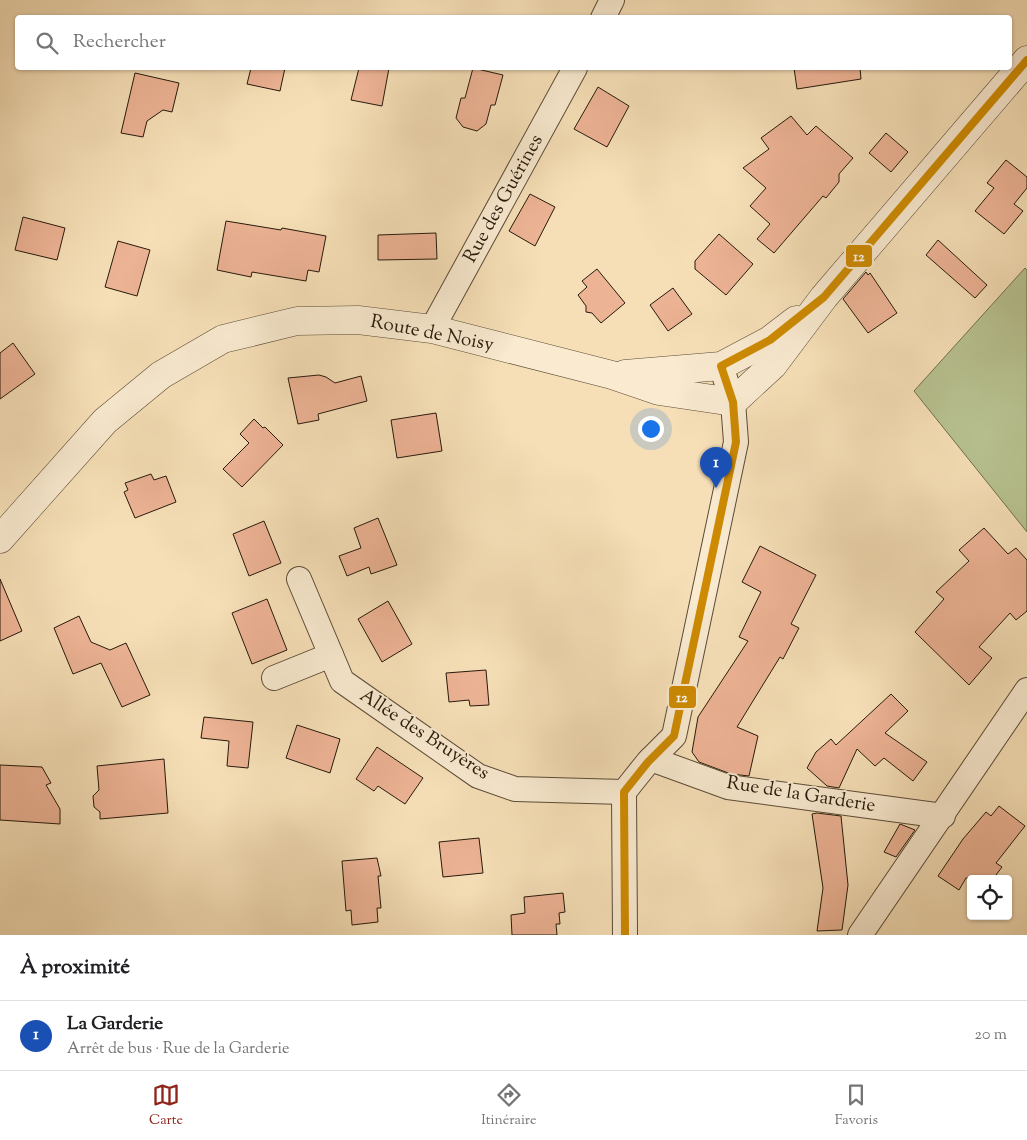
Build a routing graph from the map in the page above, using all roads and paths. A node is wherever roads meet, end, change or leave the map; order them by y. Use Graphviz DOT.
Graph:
graph roads {
  1 [pos="612,0"];
  2 [pos="604,15"];
  3 [pos="1027,60"];
  4 [pos="574,70"];
  5 [pos="824,297"];
  6 [pos="432,330"];
  7 [pos="721,366"];
  8 [pos="612,375"];
  9 [pos="733,402"];
  10 [pos="0,539"];
  11 [pos="299,579"];
  12 [pos="331,655"];
  13 [pos="274,678"];
  14 [pos="1027,690"];
  15 [pos="651,759"];
  16 [pos="624,792"];
  17 [pos="942,816"];
  18 [pos="625,935"];
  19 [pos="860,935"];
  1 -- 2 [label="street"];
  3 -- 5 [label="street, Route de Noisy"];
  4 -- 6 [label="street, Rue des Guérines"];
  5 -- 7 [label="street, Route de Noisy"];
  5 -- 9 [label="street, Route de Noisy"];
  6 -- 8 [label="street, Route de Noisy"];
  6 -- 10 [label="street, Route de Noisy"];
  7 -- 8 [label="street, Route de Noisy"];
  7 -- 9 [label="street"];
  8 -- 9 [label="street, Route de Noisy"];
  9 -- 15 [label="street"];
  11 -- 12 [label="street, Allée des Bruyères"];
  12 -- 13 [label="street"];
  12 -- 16 [label="street, Allée des Bruyères"];
  14 -- 17 [label="street"];
  15 -- 16 [label="street"];
  15 -- 17 [label="street, Rue de la Garderie"];
  16 -- 18 [label="street"];
  17 -- 19 [label="street"];
}
